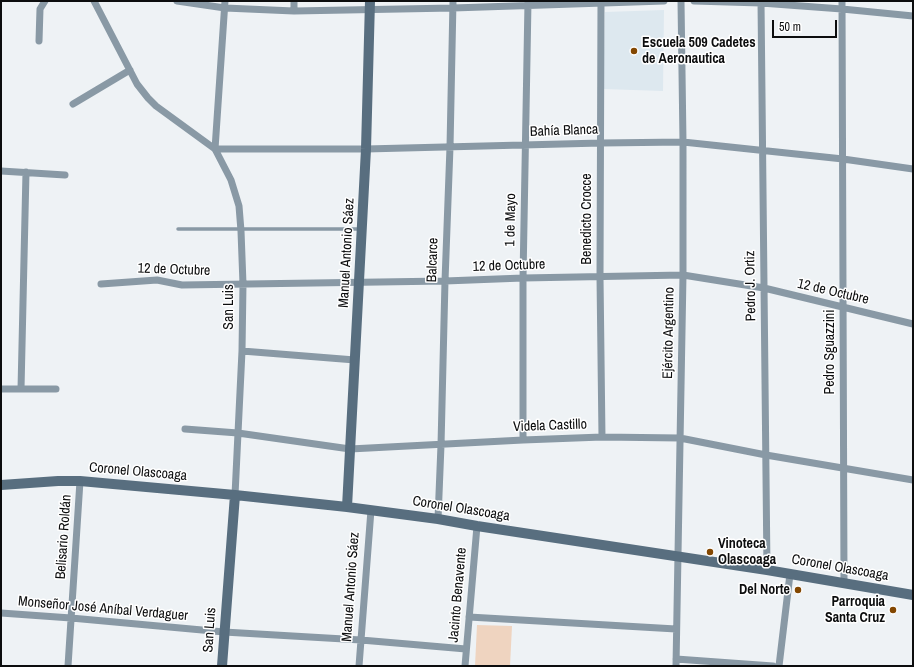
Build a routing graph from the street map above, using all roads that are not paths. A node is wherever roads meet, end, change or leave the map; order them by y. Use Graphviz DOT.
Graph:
graph roads {
  1 [pos="45,1"];
  2 [pos="94,1"];
  3 [pos="177,1"];
  4 [pos="294,1"];
  5 [pos="664,1"];
  6 [pos="681,1"];
  7 [pos="694,1"];
  8 [pos="842,1"];
  9 [pos="601,2"];
  10 [pos="761,2"];
  11 [pos="528,3"];
  12 [pos="225,4"];
  13 [pos="453,4"];
  14 [pos="370,5"];
  15 [pos="842,9"];
  16 [pos="294,11"];
  17 [pos="913,16"];
  18 [pos="39,41"];
  19 [pos="130,70"];
  20 [pos="73,104"];
  21 [pos="683,142"];
  22 [pos="601,143"];
  23 [pos="525,145"];
  24 [pos="450,147"];
  25 [pos="215,149"];
  26 [pos="366,149"];
  27 [pos="763,150"];
  28 [pos="843,160"];
  29 [pos="913,169"];
  30 [pos="1,171"];
  31 [pos="26,172"];
  32 [pos="65,175"];
  33 [pos="241,228"];
  34 [pos="178,229"];
  35 [pos="362,229"];
  36 [pos="683,275"];
  37 [pos="600,277"];
  38 [pos="523,278"];
  39 [pos="445,281"];
  40 [pos="359,282"];
  41 [pos="101,284"];
  42 [pos="243,284"];
  43 [pos="764,288"];
  44 [pos="843,307"];
  45 [pos="913,324"];
  46 [pos="242,350"];
  47 [pos="355,360"];
  48 [pos="1,389"];
  49 [pos="21,389"];
  50 [pos="56,389"];
  51 [pos="185,429"];
  52 [pos="238,433"];
  53 [pos="602,437"];
  54 [pos="680,438"];
  55 [pos="523,440"];
  56 [pos="441,445"];
  57 [pos="350,449"];
  58 [pos="766,454"];
  59 [pos="844,468"];
  60 [pos="913,480"];
  61 [pos="80,481"];
  62 [pos="1,485"];
  63 [pos="235,494"];
  64 [pos="347,507"];
  65 [pos="371,510"];
  66 [pos="438,519"];
  67 [pos="477,526"];
  68 [pos="678,556"];
  69 [pos="767,570"];
  70 [pos="790,574"];
  71 [pos="844,583"];
  72 [pos="913,595"];
  73 [pos="1,613"];
  74 [pos="469,617"];
  75 [pos="71,618"];
  76 [pos="676,629"];
  77 [pos="224,632"];
  78 [pos="361,640"];
  79 [pos="466,649"];
  80 [pos="676,662"];
  81 [pos="68,666"];
  82 [pos="222,666"];
  83 [pos="359,666"];
  84 [pos="465,666"];
  85 [pos="773,666"];
  86 [pos="779,666"];
  1 -- 18 [label="street"];
  2 -- 19 [label="street, San Luis"];
  3 -- 12 [label="street"];
  4 -- 16 [label="street"];
  5 -- 9 [label="street"];
  6 -- 21 [label="street, Ejército Argentino"];
  7 -- 10 [label="street"];
  8 -- 15 [label="street, Pedro Sguazzini"];
  9 -- 11 [label="street"];
  9 -- 22 [label="street, Benedicto Crocce"];
  10 -- 15 [label="street"];
  10 -- 27 [label="street, Pedro J. Ortiz"];
  11 -- 13 [label="street"];
  11 -- 23 [label="street, 1 de Mayo"];
  12 -- 16 [label="street"];
  12 -- 25 [label="street"];
  13 -- 14 [label="street"];
  13 -- 24 [label="street, Balcarce"];
  14 -- 16 [label="street"];
  14 -- 26 [label="street, Manuel Antonio Sáez"];
  15 -- 17 [label="street"];
  15 -- 28 [label="street, Pedro Sguazzini"];
  19 -- 20 [label="street"];
  19 -- 25 [label="street, San Luis"];
  21 -- 22 [label="street, Bahía Blanca"];
  21 -- 27 [label="street, Bahía Blanca"];
  21 -- 36 [label="street, Ejército Argentino"];
  22 -- 23 [label="street, Bahía Blanca"];
  22 -- 37 [label="street, Benedicto Crocce"];
  23 -- 24 [label="street, Bahía Blanca"];
  23 -- 38 [label="street, 1 de Mayo"];
  24 -- 26 [label="street, Bahía Blanca"];
  24 -- 39 [label="street, Balcarce"];
  25 -- 26 [label="street, Bahía Blanca"];
  25 -- 33 [label="street, San Luis"];
  26 -- 35 [label="street, Manuel Antonio Sáez"];
  27 -- 28 [label="street, Bahía Blanca"];
  27 -- 43 [label="street, Pedro J. Ortiz"];
  28 -- 29 [label="street, Bahía Blanca"];
  28 -- 44 [label="street, Pedro Sguazzini"];
  30 -- 31 [label="street"];
  31 -- 32 [label="street"];
  31 -- 49 [label="street"];
  33 -- 34 [label="lane"];
  33 -- 35 [label="lane"];
  33 -- 42 [label="street, San Luis"];
  35 -- 40 [label="street, Manuel Antonio Sáez"];
  36 -- 37 [label="street, 12 de Octubre"];
  36 -- 43 [label="street, 12 de Octubre"];
  36 -- 54 [label="street, Ejército Argentino"];
  37 -- 38 [label="street, 12 de Octubre"];
  37 -- 53 [label="street, Benedicto Crocce"];
  38 -- 39 [label="street, 12 de Octubre"];
  38 -- 55 [label="street, 1 de Mayo"];
  39 -- 40 [label="street, 12 de Octubre"];
  39 -- 56 [label="street, Balcarce"];
  40 -- 42 [label="street, 12 de Octubre"];
  40 -- 47 [label="street, Manuel Antonio Sáez"];
  41 -- 42 [label="street, 12 de Octubre"];
  42 -- 46 [label="street, San Luis"];
  43 -- 44 [label="street, 12 de Octubre"];
  43 -- 58 [label="street, Pedro J. Ortiz"];
  44 -- 45 [label="street, 12 de Octubre"];
  44 -- 59 [label="street, Pedro Sguazzini"];
  46 -- 47 [label="street"];
  46 -- 52 [label="street, San Luis"];
  47 -- 57 [label="street, Manuel Antonio Sáez"];
  48 -- 49 [label="street"];
  49 -- 50 [label="street"];
  51 -- 52 [label="street, Videla Castillo"];
  52 -- 57 [label="street, Videla Castillo"];
  52 -- 63 [label="street, San Luis"];
  53 -- 54 [label="street, Videla Castillo"];
  53 -- 55 [label="street, Videla Castillo"];
  54 -- 58 [label="street, Videla Castillo"];
  54 -- 68 [label="street, Ejército Argentino"];
  55 -- 56 [label="street, Videla Castillo"];
  56 -- 57 [label="street, Videla Castillo"];
  56 -- 66 [label="street, Balcarce"];
  57 -- 64 [label="street, Manuel Antonio Sáez"];
  58 -- 59 [label="street, Videla Castillo"];
  58 -- 69 [label="street, Pedro J. Ortiz"];
  59 -- 60 [label="street, Videla Castillo"];
  59 -- 71 [label="street, Pedro Sguazzini"];
  61 -- 62 [label="street, Coronel Olascoaga"];
  61 -- 63 [label="street, Coronel Olascoaga"];
  61 -- 75 [label="street, Belisario Roldán"];
  63 -- 64 [label="street, Coronel Olascoaga"];
  63 -- 77 [label="street, San Luis"];
  64 -- 65 [label="street, Coronel Olascoaga"];
  65 -- 66 [label="street, Coronel Olascoaga"];
  65 -- 78 [label="street, Manuel Antonio Sáez"];
  66 -- 67 [label="street, Coronel Olascoaga"];
  67 -- 68 [label="street, Coronel Olascoaga"];
  67 -- 74 [label="street, Jacinto Benavente"];
  68 -- 69 [label="street, Coronel Olascoaga"];
  68 -- 76 [label="street, Ejército Argentino"];
  69 -- 70 [label="street, Coronel Olascoaga"];
  70 -- 71 [label="street, Coronel Olascoaga"];
  70 -- 86 [label="street"];
  71 -- 72 [label="street, Coronel Olascoaga"];
  73 -- 75 [label="street, Monseñor José Aníbal Verdaguer"];
  74 -- 76 [label="street"];
  74 -- 79 [label="street, Jacinto Benavente"];
  75 -- 77 [label="street, Monseñor José Aníbal Verdaguer"];
  75 -- 81 [label="street, Belisario Roldán"];
  76 -- 80 [label="street, Ejército Argentino"];
  77 -- 78 [label="street, Monseñor José Aníbal Verdaguer"];
  77 -- 82 [label="street, San Luis"];
  78 -- 79 [label="street, Monseñor José Aníbal Verdaguer"];
  78 -- 83 [label="street, Manuel Antonio Sáez"];
  79 -- 84 [label="street, Jacinto Benavente"];
  80 -- 85 [label="street"];
}
